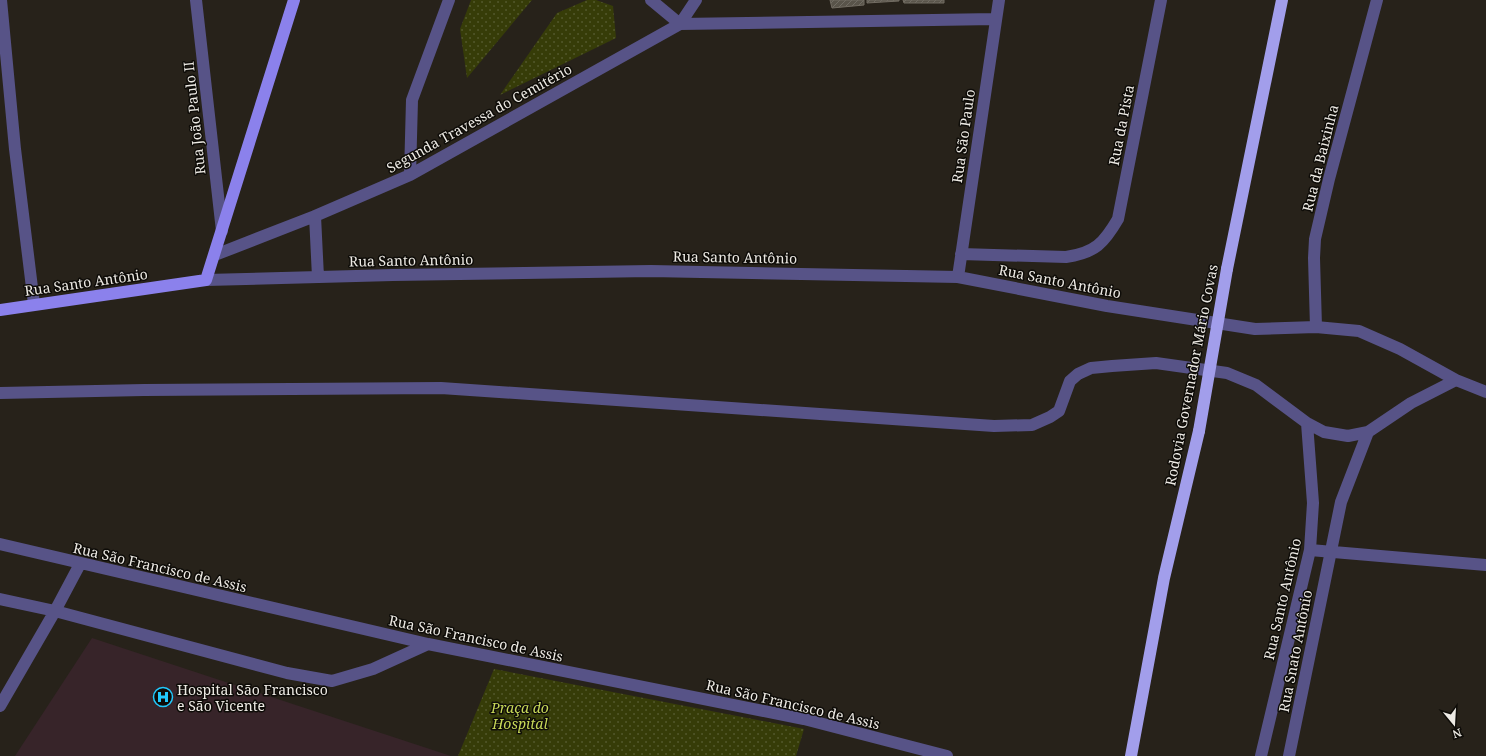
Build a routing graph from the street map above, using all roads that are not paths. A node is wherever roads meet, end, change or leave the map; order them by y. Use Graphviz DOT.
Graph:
graph roads {
  1 [pos="1,0"];
  2 [pos="196,0"];
  3 [pos="294,0"];
  4 [pos="449,0"];
  5 [pos="651,0"];
  6 [pos="696,0"];
  7 [pos="999,0"];
  8 [pos="1161,0"];
  9 [pos="1282,0"];
  10 [pos="1377,0"];
  11 [pos="995,19"];
  12 [pos="680,24"];
  13 [pos="410,175"];
  14 [pos="315,216"];
  15 [pos="222,232"];
  16 [pos="1095,248"];
  17 [pos="961,254"];
  18 [pos="215,255"];
  19 [pos="318,277"];
  20 [pos="958,277"];
  21 [pos="206,280"];
  22 [pos="34,304"];
  23 [pos="0,310"];
  24 [pos="1316,327"];
  25 [pos="1456,380"];
  26 [pos="1486,392"];
  27 [pos="0,393"];
  28 [pos="1307,423"];
  29 [pos="1368,432"];
  30 [pos="0,544"];
  31 [pos="1310,550"];
  32 [pos="1330,552"];
  33 [pos="80,564"];
  34 [pos="1486,565"];
  35 [pos="0,599"];
  36 [pos="55,611"];
  37 [pos="428,644"];
  38 [pos="0,706"];
  39 [pos="947,756"];
  40 [pos="1131,756"];
  41 [pos="1261,756"];
  42 [pos="1289,756"];
  1 -- 22 [label="street"];
  2 -- 15 [label="street, Rua João Paulo II"];
  3 -- 15 [label="main road"];
  4 -- 13 [label="street"];
  5 -- 12 [label="street"];
  6 -- 12 [label="street, Segunda Travessa do Cemitério"];
  7 -- 11 [label="street, Rua São Paulo"];
  8 -- 16 [label="street, Rua da Pista"];
  9 -- 40 [label="highway, Rodovia Governador Mário Covas, bridge"];
  10 -- 24 [label="street, Rua da Baixinha"];
  11 -- 12 [label="street"];
  11 -- 17 [label="street, Rua São Paulo"];
  12 -- 13 [label="street, Segunda Travessa do Cemitério"];
  13 -- 14 [label="street, Segunda Travessa do Cemitério"];
  14 -- 18 [label="street, Segunda Travessa do Cemitério"];
  14 -- 19 [label="street"];
  15 -- 18 [label="main road"];
  16 -- 17 [label="street, Rua Santo Antônio"];
  17 -- 20 [label="street, Rua São Paulo"];
  18 -- 21 [label="main road"];
  19 -- 20 [label="street, Rua Santo Antônio"];
  19 -- 21 [label="street, Rua Santo Antônio"];
  20 -- 24 [label="street, Rua Santo Antônio"];
  21 -- 22 [label="main road, Rua Santo Antônio"];
  22 -- 23 [label="main road, Rua Santo Antônio"];
  24 -- 25 [label="street, Rua Santo Antônio"];
  25 -- 26 [label="street"];
  25 -- 29 [label="street"];
  27 -- 28 [label="street"];
  28 -- 29 [label="street"];
  28 -- 31 [label="street, Rua Santo Antônio"];
  29 -- 32 [label="street"];
  30 -- 33 [label="street, Rua São Francisco de Assis"];
  31 -- 32 [label="street"];
  31 -- 41 [label="street, Rua Santo Antônio"];
  32 -- 34 [label="street"];
  32 -- 42 [label="street, Rua Snato Antônio"];
  33 -- 36 [label="street"];
  33 -- 37 [label="street, Rua São Francisco de Assis"];
  35 -- 36 [label="street"];
  36 -- 37 [label="street"];
  36 -- 38 [label="street"];
  37 -- 39 [label="street, Rua São Francisco de Assis"];
}
